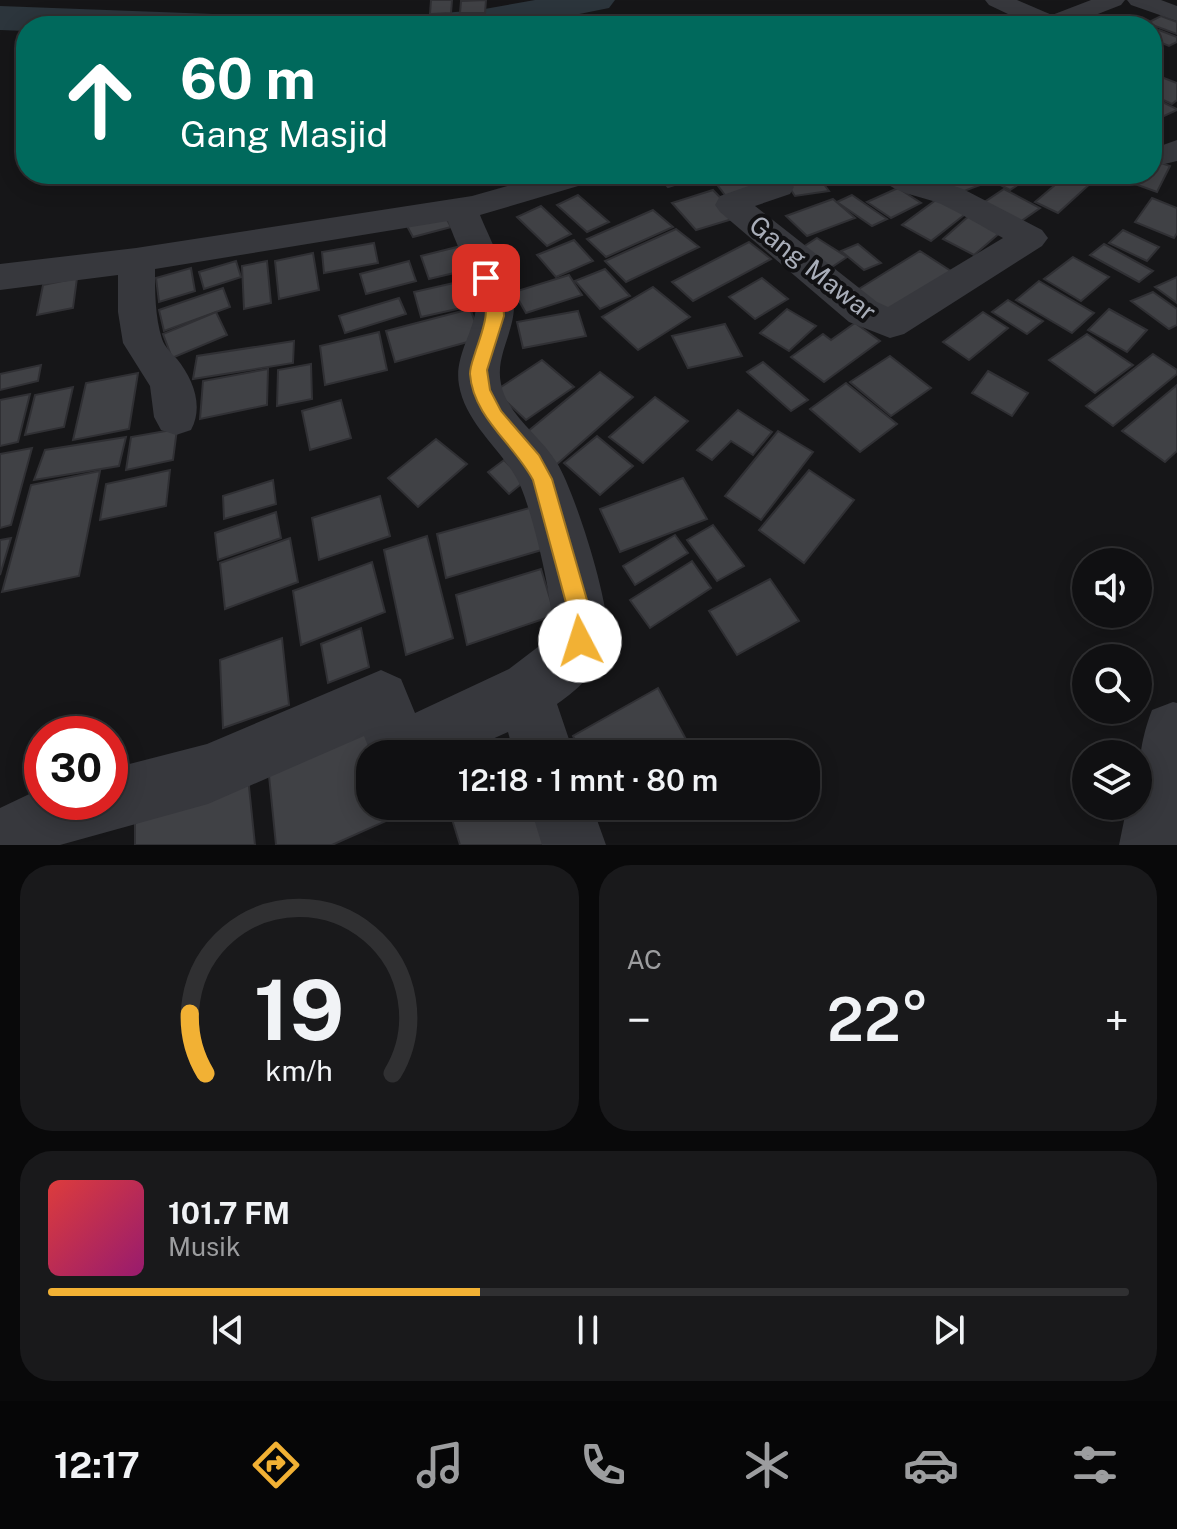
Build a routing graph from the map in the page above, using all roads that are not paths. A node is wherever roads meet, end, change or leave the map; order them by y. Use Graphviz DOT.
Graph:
graph roads {
  1 [pos="997,0"];
  2 [pos="1113,0"];
  3 [pos="1139,0"];
  4 [pos="1177,14"];
  5 [pos="1037,16"];
  6 [pos="1044,16"];
  7 [pos="548,184"];
  8 [pos="775,184"];
  9 [pos="912,184"];
  10 [pos="460,208"];
  11 [pos="136,260"];
  12 [pos="0,277"];
  13 [pos="176,417"];
  14 [pos="525,693"];
  15 [pos="1173,731"];
  16 [pos="540,740"];
  17 [pos="128,795"];
  18 [pos="43,820"];
  19 [pos="566,820"];
  20 [pos="0,842"];
  21 [pos="574,845"];
  22 [pos="1151,845"];
  1 -- 5 [label="street"];
  2 -- 6 [label="street"];
  3 -- 4 [label="street"];
  7 -- 10 [label="street"];
  8 -- 9 [label="street, Gang Mawar"];
  10 -- 11 [label="street"];
  10 -- 14 [label="street"];
  11 -- 12 [label="street"];
  11 -- 13 [label="street"];
  14 -- 16 [label="street"];
  14 -- 17 [label="street"];
  15 -- 22 [label="street"];
  18 -- 20 [label="street"];
  19 -- 21 [label="street"];
}
